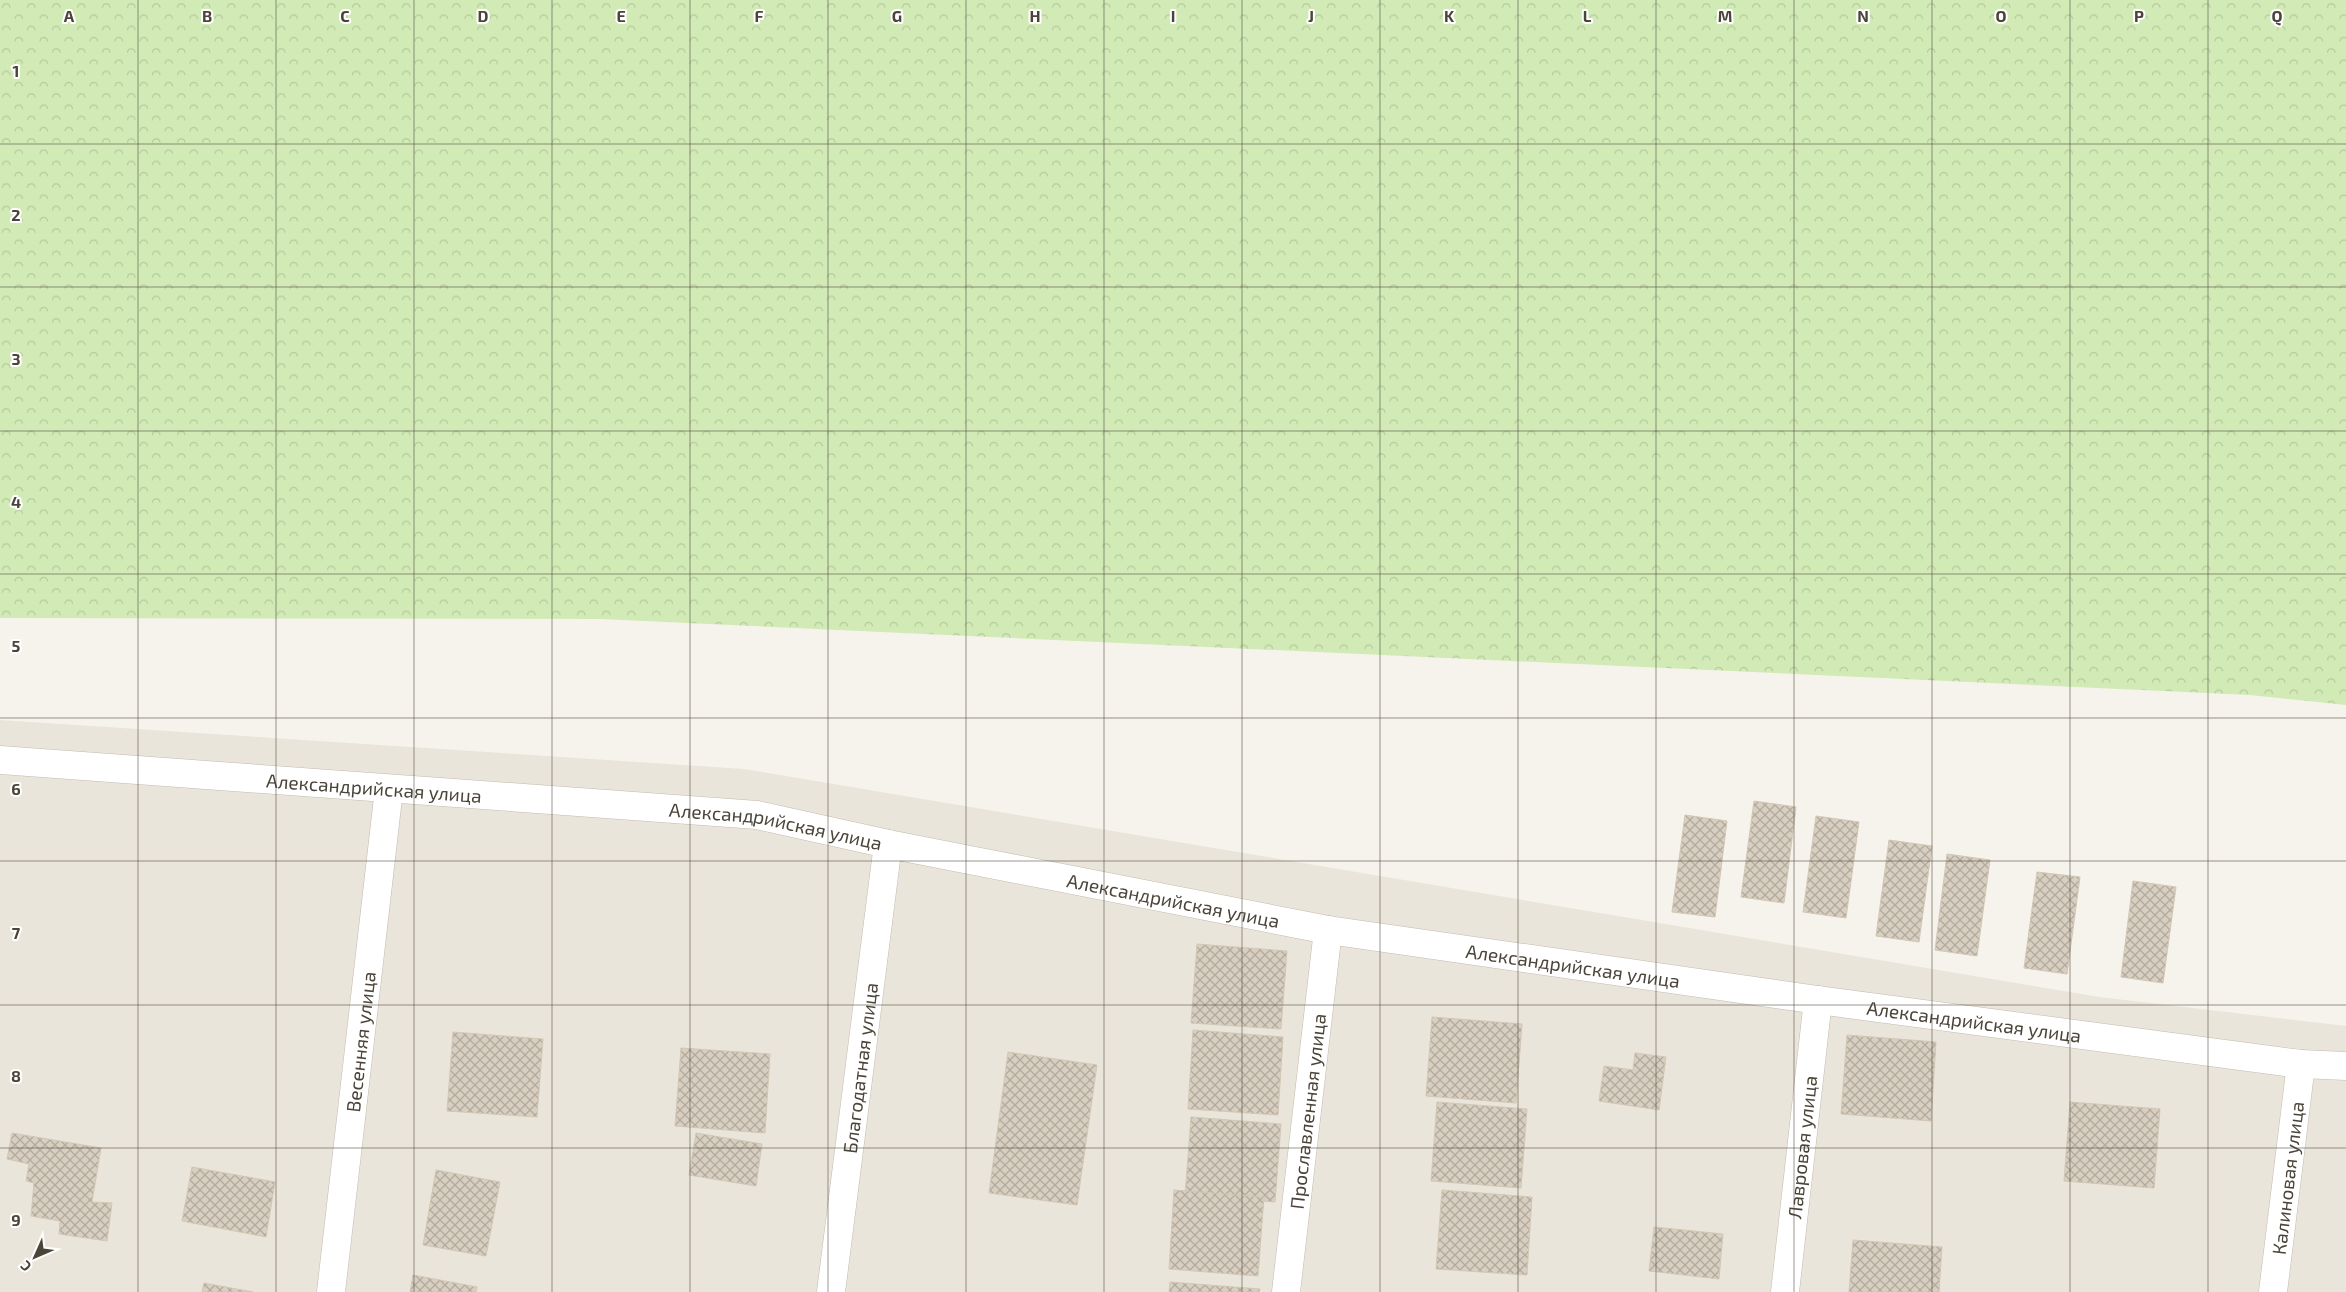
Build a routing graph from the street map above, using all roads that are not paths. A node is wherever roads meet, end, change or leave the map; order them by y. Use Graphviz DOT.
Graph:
graph roads {
  1 [pos="0,760"];
  2 [pos="389,789"];
  3 [pos="888,844"];
  4 [pos="1328,930"];
  5 [pos="1818,1000"];
  6 [pos="2301,1064"];
  7 [pos="2346,1066"];
  8 [pos="331,1292"];
  9 [pos="831,1292"];
  10 [pos="1286,1292"];
  11 [pos="1785,1292"];
  12 [pos="2273,1292"];
  1 -- 2 [label="street, Александрийская улица"];
  2 -- 3 [label="street, Александрийская улица"];
  2 -- 8 [label="street, Весенняя улица"];
  3 -- 4 [label="street, Александрийская улица"];
  3 -- 9 [label="street, Благодатная улица"];
  4 -- 5 [label="street, Александрийская улица"];
  4 -- 10 [label="street, Прославленная улица"];
  5 -- 6 [label="street, Александрийская улица"];
  5 -- 11 [label="street, Лавровая улица"];
  6 -- 7 [label="street, Александрийская улица"];
  6 -- 12 [label="street, Калиновая улица"];
}
